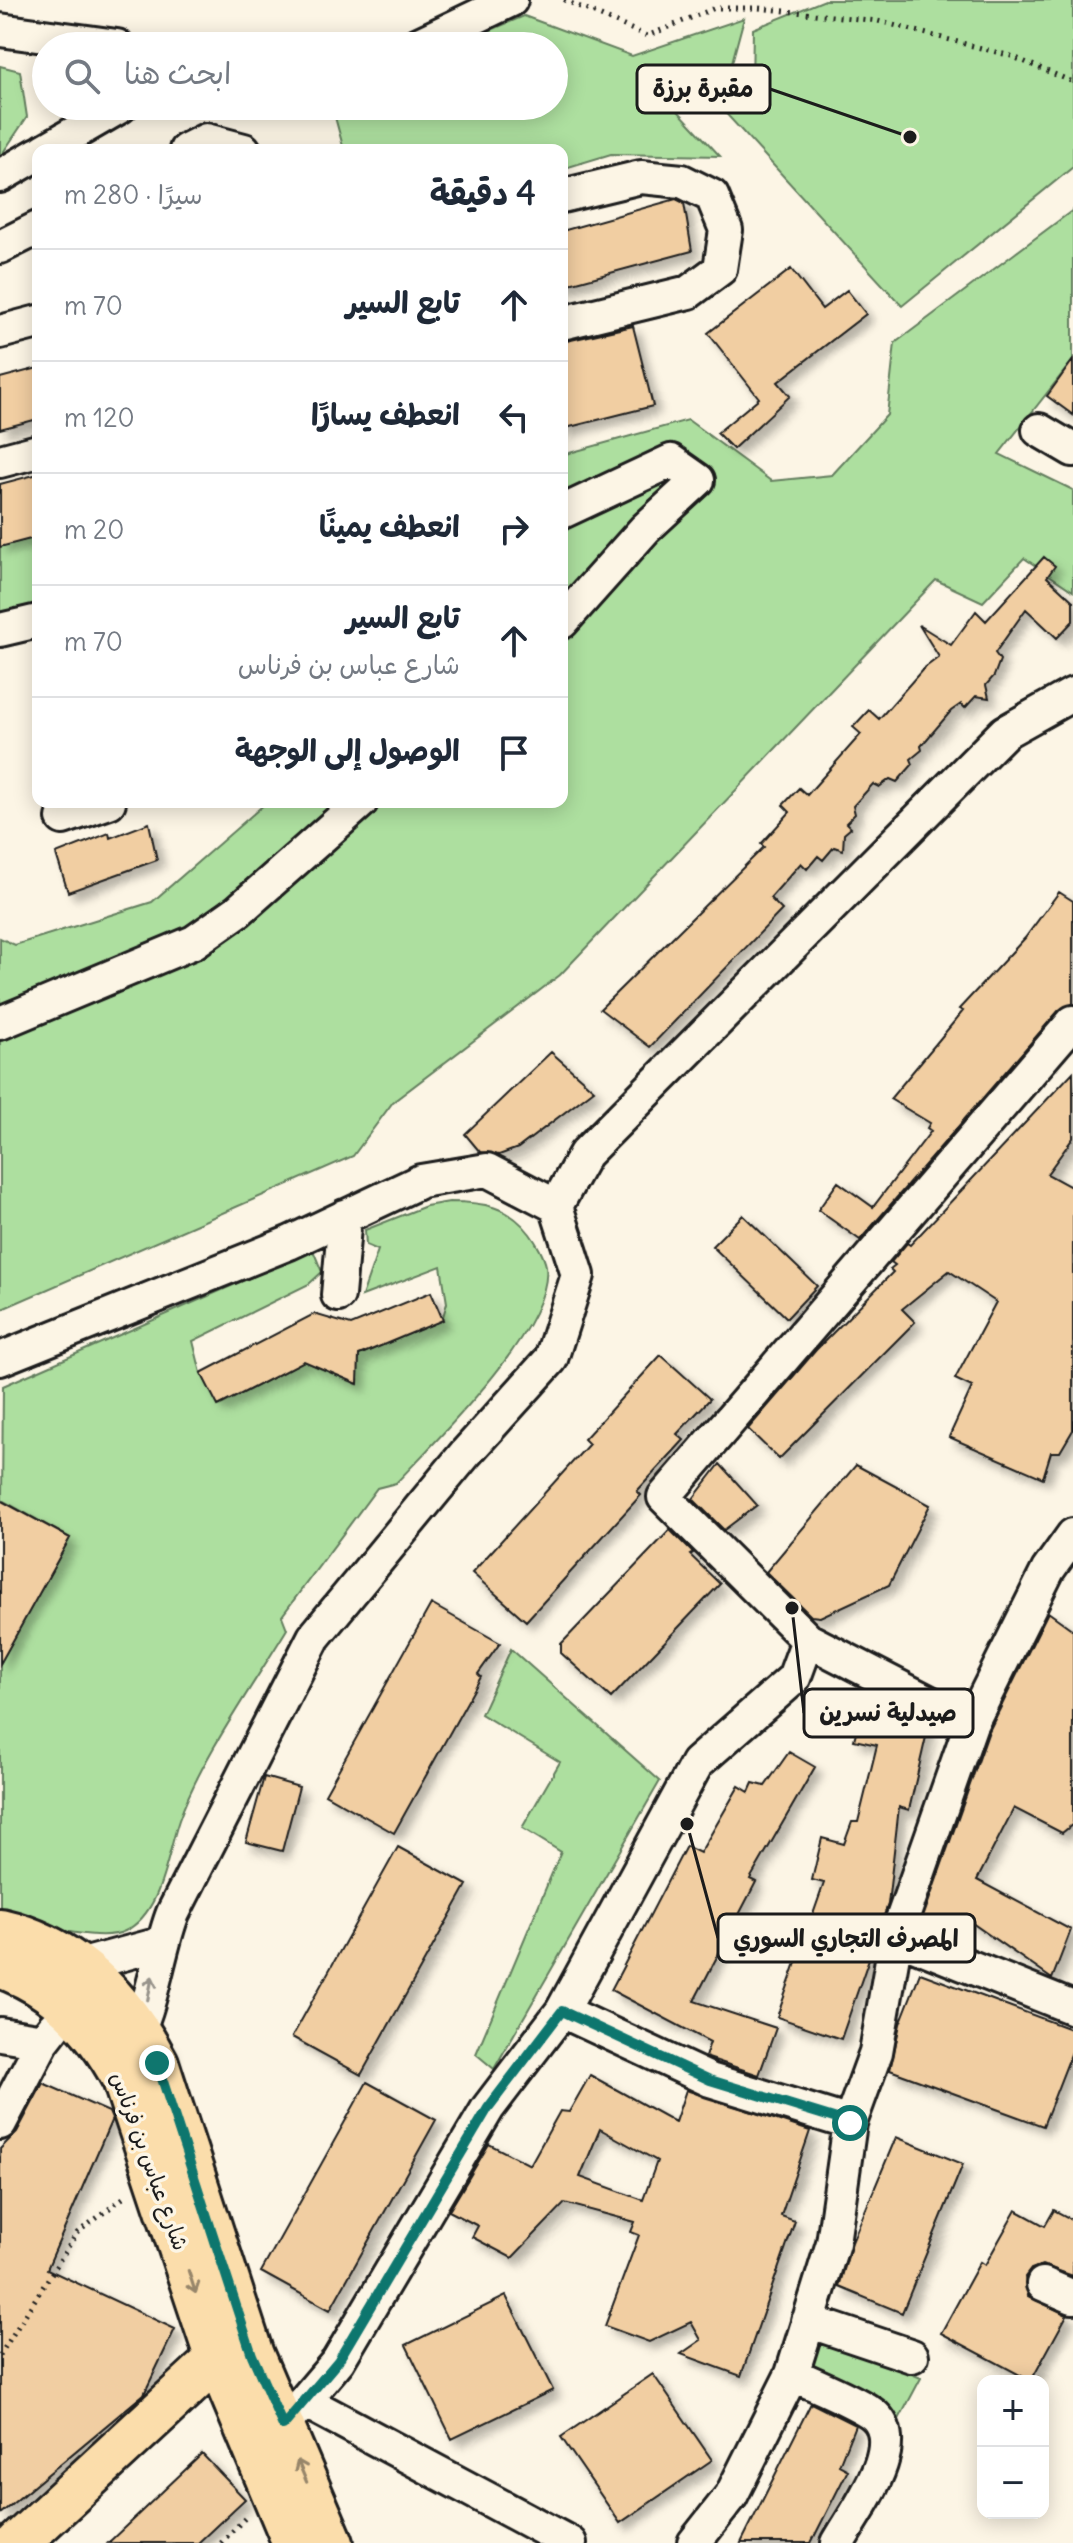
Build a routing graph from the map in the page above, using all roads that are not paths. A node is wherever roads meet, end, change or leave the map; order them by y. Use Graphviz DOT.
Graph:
graph roads {
  1 [pos="511,0"];
  2 [pos="0,30"];
  3 [pos="444,32"];
  4 [pos="32,34"];
  5 [pos="97,120"];
  6 [pos="55,144"];
  7 [pos="198,144"];
  8 [pos="221,144"];
  9 [pos="32,157"];
  10 [pos="0,176"];
  11 [pos="568,195"];
  12 [pos="32,231"];
  13 [pos="0,247"];
  14 [pos="568,322"];
  15 [pos="32,323"];
  16 [pos="0,331"];
  17 [pos="1039,430"];
  18 [pos="1073,450"];
  19 [pos="32,453"];
  20 [pos="0,461"];
  21 [pos="568,509"];
  22 [pos="568,615"];
  23 [pos="32,622"];
  24 [pos="0,630"];
  25 [pos="1073,694"];
  26 [pos="92,808"];
  27 [pos="354,808"];
  28 [pos="63,818"];
  29 [pos="1073,1022"];
  30 [pos="0,1023"];
  31 [pos="556,1206"];
  32 [pos="345,1216"];
  33 [pos="338,1295"];
  34 [pos="0,1359"];
  35 [pos="1073,1535"];
  36 [pos="808,1640"];
  37 [pos="971,1724"];
  38 [pos="0,1930"];
  39 [pos="896,1937"];
  40 [pos="160,1944"];
  41 [pos="0,1966"];
  42 [pos="67,1989"];
  43 [pos="1073,2008"];
  44 [pos="562,2011"];
  45 [pos="0,2034"];
  46 [pos="43,2041"];
  47 [pos="127,2046"];
  48 [pos="0,2123"];
  49 [pos="850,2123"];
  50 [pos="1043,2284"];
  51 [pos="1073,2297"];
  52 [pos="808,2321"];
  53 [pos="912,2356"];
  54 [pos="234,2357"];
  55 [pos="792,2374"];
  56 [pos="294,2414"];
  57 [pos="18,2543"];
  58 [pos="294,2543"];
  59 [pos="332,2543"];
  60 [pos="570,2543"];
  61 [pos="694,2543"];
  62 [pos="838,2543"];
  1 -- 3 [label="street"];
  2 -- 4 [label="street"];
  5 -- 6 [label="street"];
  7 -- 8 [label="street"];
  9 -- 10 [label="street"];
  11 -- 14 [label="street"];
  12 -- 13 [label="street"];
  15 -- 16 [label="street"];
  17 -- 18 [label="street"];
  19 -- 20 [label="street"];
  21 -- 22 [label="street"];
  23 -- 24 [label="street"];
  25 -- 31 [label="street"];
  26 -- 28 [label="street"];
  27 -- 30 [label="street"];
  29 -- 36 [label="street"];
  31 -- 32 [label="street"];
  31 -- 40 [label="street"];
  32 -- 33 [label="street"];
  32 -- 34 [label="street"];
  35 -- 37 [label="street"];
  36 -- 37 [label="street"];
  36 -- 44 [label="street"];
  37 -- 39 [label="street"];
  38 -- 42 [label="main road, شارع عباس بن فرناس"];
  39 -- 43 [label="street"];
  39 -- 49 [label="street"];
  40 -- 42 [label="street"];
  47 -- 40 [label="street, one-way"];
  41 -- 42 [label="main road, شارع عباس بن فرناس"];
  42 -- 46 [label="street"];
  42 -- 47 [label="main road, شارع عباس بن فرناس"];
  44 -- 49 [label="street"];
  44 -- 56 [label="street"];
  45 -- 46 [label="street"];
  46 -- 48 [label="street"];
  47 -- 54 [label="main road, شارع عباس بن فرناس, one-way"];
  47 -- 54 [label="main road, شارع عباس بن فرناس"];
  49 -- 52 [label="street"];
  50 -- 51 [label="street"];
  52 -- 53 [label="street"];
  52 -- 55 [label="street"];
  54 -- 56 [label="main road"];
  54 -- 57 [label="main road"];
  54 -- 58 [label="main road"];
  55 -- 61 [label="street"];
  55 -- 62 [label="street"];
  59 -- 56 [label="main road, one-way"];
  56 -- 60 [label="street"];
}
